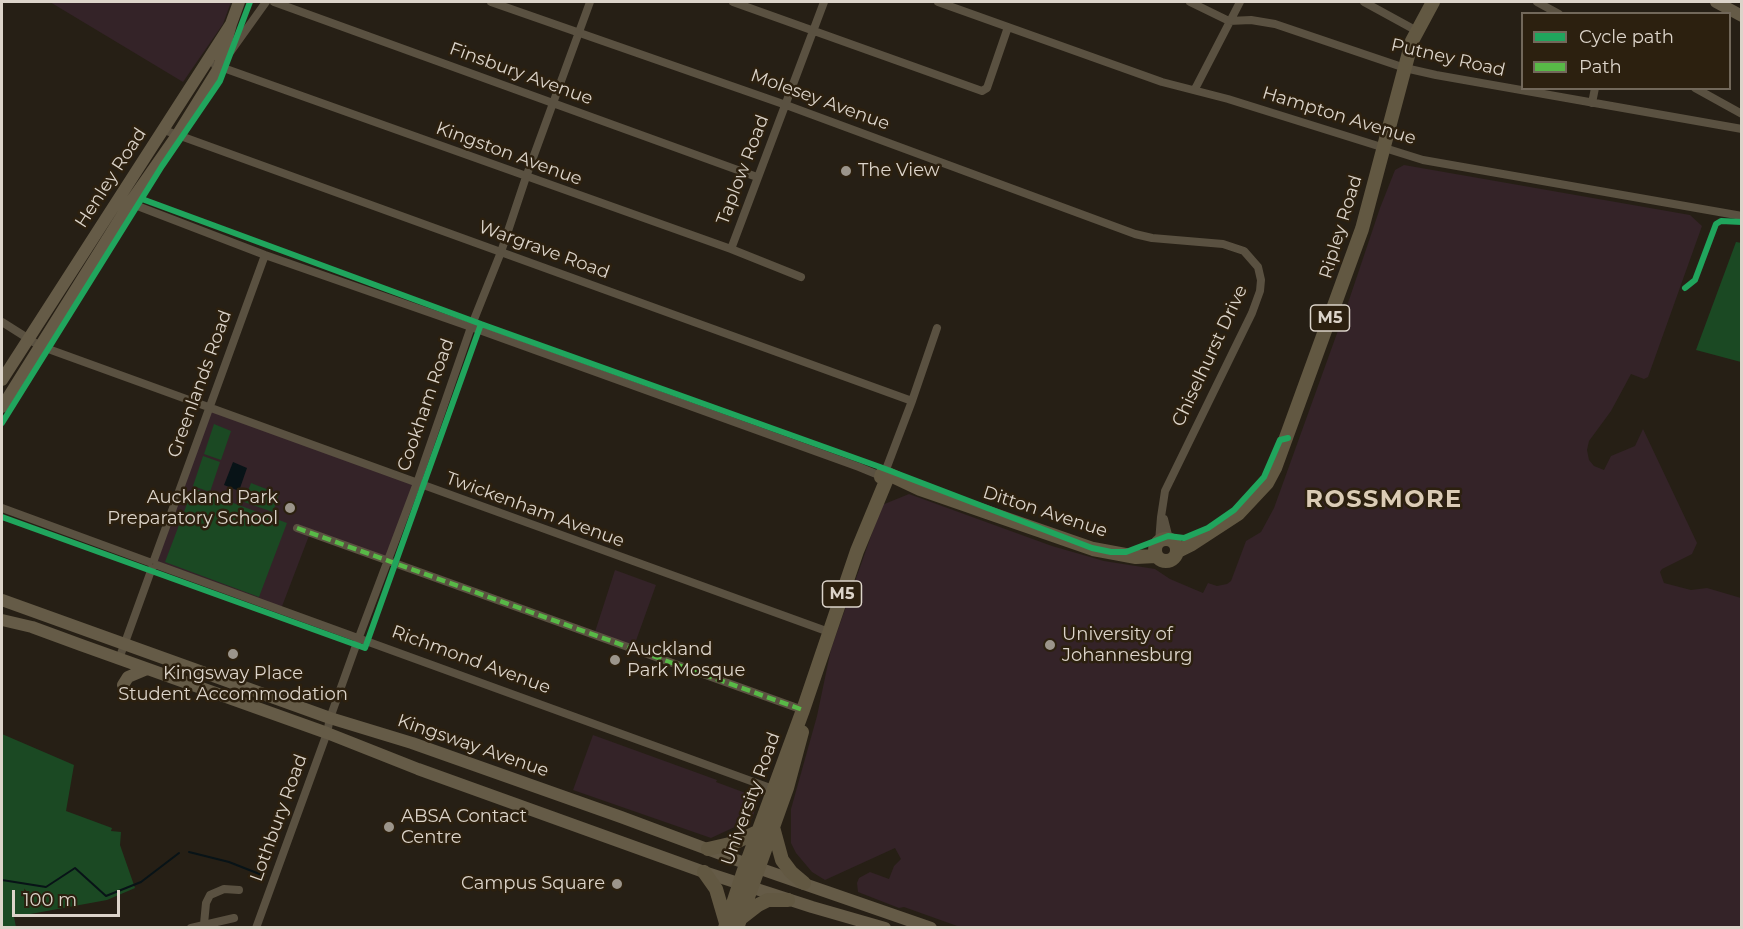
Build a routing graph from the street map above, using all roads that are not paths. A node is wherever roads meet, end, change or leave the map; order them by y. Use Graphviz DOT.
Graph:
graph roads {
  1 [pos="239,2"];
  2 [pos="266,2"];
  3 [pos="274,2"];
  4 [pos="491,2"];
  5 [pos="590,2"];
  6 [pos="733,2"];
  7 [pos="824,2"];
  8 [pos="938,2"];
  9 [pos="1190,2"];
  10 [pos="1240,2"];
  11 [pos="1364,2"];
  12 [pos="1433,2"];
  13 [pos="1537,2"];
  14 [pos="1716,2"];
  15 [pos="1734,10"];
  16 [pos="1555,12"];
  17 [pos="1229,21"];
  18 [pos="231,24"];
  19 [pos="1008,27"];
  20 [pos="813,30"];
  21 [pos="1417,31"];
  22 [pos="579,33"];
  23 [pos="208,60"];
  24 [pos="221,63"];
  25 [pos="1405,68"];
  26 [pos="1195,89"];
  27 [pos="1595,90"];
  28 [pos="1699,90"];
  29 [pos="553,103"];
  30 [pos="1592,103"];
  31 [pos="786,105"];
  32 [pos="1739,112"];
  33 [pos="1737,129"];
  34 [pos="164,130"];
  35 [pos="177,134"];
  36 [pos="1383,148"];
  37 [pos="526,177"];
  38 [pos="757,177"];
  39 [pos="124,202"];
  40 [pos="1742,216"];
  41 [pos="1135,234"];
  42 [pos="731,249"];
  43 [pos="501,252"];
  44 [pos="265,255"];
  45 [pos="801,277"];
  46 [pos="2,322"];
  47 [pos="471,327"];
  48 [pos="937,328"];
  49 [pos="28,339"];
  50 [pos="40,346"];
  51 [pos="2,380"];
  52 [pos="912,401"];
  53 [pos="2,407"];
  54 [pos="209,408"];
  55 [pos="885,476"];
  56 [pos="417,483"];
  57 [pos="2,508"];
  58 [pos="297,528"];
  59 [pos="1165,546"];
  60 [pos="387,561"];
  61 [pos="153,564"];
  62 [pos="2,600"];
  63 [pos="2,620"];
  64 [pos="828,632"];
  65 [pos="359,637"];
  66 [pos="123,644"];
  67 [pos="119,659"];
  68 [pos="147,669"];
  69 [pos="812,683"];
  70 [pos="123,685"];
  71 [pos="803,710"];
  72 [pos="330,718"];
  73 [pos="327,733"];
  74 [pos="773,789"];
  75 [pos="773,827"];
  76 [pos="757,832"];
  77 [pos="708,849"];
  78 [pos="752,866"];
  79 [pos="704,872"];
  80 [pos="804,883"];
  81 [pos="745,886"];
  82 [pos="239,891"];
  83 [pos="788,900"];
  84 [pos="234,918"];
  85 [pos="204,924"];
  86 [pos="732,924"];
  87 [pos="191,927"];
  88 [pos="256,927"];
  89 [pos="885,927"];
  90 [pos="932,927"];
  1 -- 18 [label="main road"];
  2 -- 24 [label="street, Henley Road"];
  3 -- 29 [label="street, Finsbury Avenue"];
  4 -- 22 [label="street, Molesey Avenue"];
  5 -- 22 [label="street, Cookham Road"];
  6 -- 20 [label="street"];
  7 -- 20 [label="street, Taplow Road"];
  8 -- 19 [label="street, Hampton Avenue"];
  9 -- 17 [label="street, Putney Road"];
  10 -- 17 [label="street"];
  11 -- 21 [label="street"];
  12 -- 21 [label="main road, Ripley Road / M5"];
  13 -- 16 [label="street"];
  14 -- 15 [label="main road"];
  17 -- 25 [label="street, Putney Road"];
  17 -- 26 [label="street"];
  18 -- 23 [label="main road, Henley Road"];
  18 -- 24 [label="main road, Henley Road"];
  19 -- 20 [label="street"];
  19 -- 26 [label="street, Hampton Avenue"];
  20 -- 31 [label="street, Taplow Road"];
  21 -- 25 [label="main road, Ripley Road / M5"];
  22 -- 29 [label="street, Cookham Road"];
  22 -- 31 [label="street, Molesey Avenue"];
  23 -- 24 [label="street, Kingston Avenue"];
  23 -- 34 [label="main road, Henley Road"];
  24 -- 35 [label="main road, Henley Road"];
  24 -- 37 [label="street, Kingston Avenue"];
  25 -- 30 [label="street, Putney Road"];
  25 -- 36 [label="main road, Ripley Road / M5"];
  26 -- 36 [label="street, Hampton Avenue"];
  27 -- 30 [label="street"];
  28 -- 32 [label="street"];
  29 -- 37 [label="street, Cookham Road"];
  29 -- 38 [label="street, Finsbury Avenue"];
  30 -- 33 [label="street, Putney Road"];
  31 -- 38 [label="street, Taplow Road"];
  31 -- 41 [label="street, Molesey Avenue"];
  32 -- 33 [label="street"];
  34 -- 35 [label="street, Wargrave Road"];
  34 -- 39 [label="main road, Henley Road"];
  35 -- 39 [label="main road, Henley Road"];
  35 -- 43 [label="street, Wargrave Road"];
  36 -- 40 [label="street, Hampton Avenue"];
  36 -- 59 [label="main road, Ripley Road / M5"];
  37 -- 42 [label="street, Kingston Avenue"];
  37 -- 43 [label="street, Cookham Road"];
  38 -- 42 [label="street, Taplow Road"];
  39 -- 44 [label="street, Ditton Avenue"];
  39 -- 49 [label="main road, Henley Road"];
  39 -- 50 [label="main road, Henley Road"];
  41 -- 59 [label="street, Chiselhurst Drive"];
  42 -- 45 [label="street, Kingston Avenue"];
  43 -- 47 [label="street, Cookham Road"];
  43 -- 52 [label="street, Wargrave Road"];
  44 -- 47 [label="street, Ditton Avenue"];
  44 -- 54 [label="street, Greenlands Road"];
  46 -- 49 [label="street, Twickenham Avenue"];
  47 -- 55 [label="street, Ditton Avenue"];
  47 -- 56 [label="street, Cookham Road"];
  48 -- 52 [label="street, University Road"];
  49 -- 50 [label="street, Twickenham Avenue"];
  49 -- 51 [label="main road, Henley Road"];
  50 -- 53 [label="main road, Henley Road"];
  50 -- 54 [label="street, Twickenham Avenue"];
  52 -- 55 [label="street, University Road"];
  54 -- 56 [label="street, Twickenham Avenue"];
  54 -- 61 [label="street, Greenlands Road"];
  55 -- 59 [label="main road, Ditton Avenue"];
  55 -- 64 [label="main road, University Road / M5"];
  56 -- 60 [label="street, Cookham Road"];
  56 -- 64 [label="street, Twickenham Avenue"];
  57 -- 61 [label="street, Richmond Avenue"];
  58 -- 60 [label="street"];
  60 -- 65 [label="street, Cookham Road"];
  60 -- 71 [label="street"];
  61 -- 65 [label="street, Richmond Avenue"];
  61 -- 66 [label="street, Greenlands Road"];
  62 -- 66 [label="main road, Kingsway Avenue"];
  63 -- 67 [label="main road"];
  64 -- 69 [label="main road, University Road / M5"];
  65 -- 72 [label="street, Cookham Road"];
  65 -- 74 [label="street, Richmond Avenue"];
  66 -- 67 [label="street, Greenlands Road"];
  66 -- 72 [label="main road, Kingsway Avenue"];
  67 -- 68 [label="main road"];
  68 -- 70 [label="main road"];
  68 -- 73 [label="main road"];
  69 -- 71 [label="main road, University Road / M5"];
  69 -- 75 [label="main road, University Road / M5"];
  71 -- 74 [label="main road, University Road / M5"];
  72 -- 73 [label="street, Lothbury Road"];
  72 -- 77 [label="main road, Kingsway Avenue"];
  73 -- 79 [label="main road"];
  73 -- 88 [label="street, Lothbury Road"];
  74 -- 76 [label="main road, University Road / M5"];
  75 -- 78 [label="main road, University Road / M5"];
  75 -- 80 [label="main road"];
  76 -- 77 [label="main road"];
  76 -- 78 [label="main road, University Road / M5"];
  77 -- 78 [label="main road, Kingsway Avenue"];
  78 -- 80 [label="main road, Kingsway Avenue"];
  78 -- 81 [label="main road, University Road / M5"];
  79 -- 81 [label="main road"];
  79 -- 86 [label="main road"];
  80 -- 90 [label="main road, Kingsway Avenue"];
  81 -- 83 [label="main road"];
  81 -- 86 [label="main road, University Road / M5"];
  82 -- 85 [label="street"];
  83 -- 86 [label="main road"];
  83 -- 89 [label="main road"];
  84 -- 85 [label="street"];
  85 -- 87 [label="street"];
}
